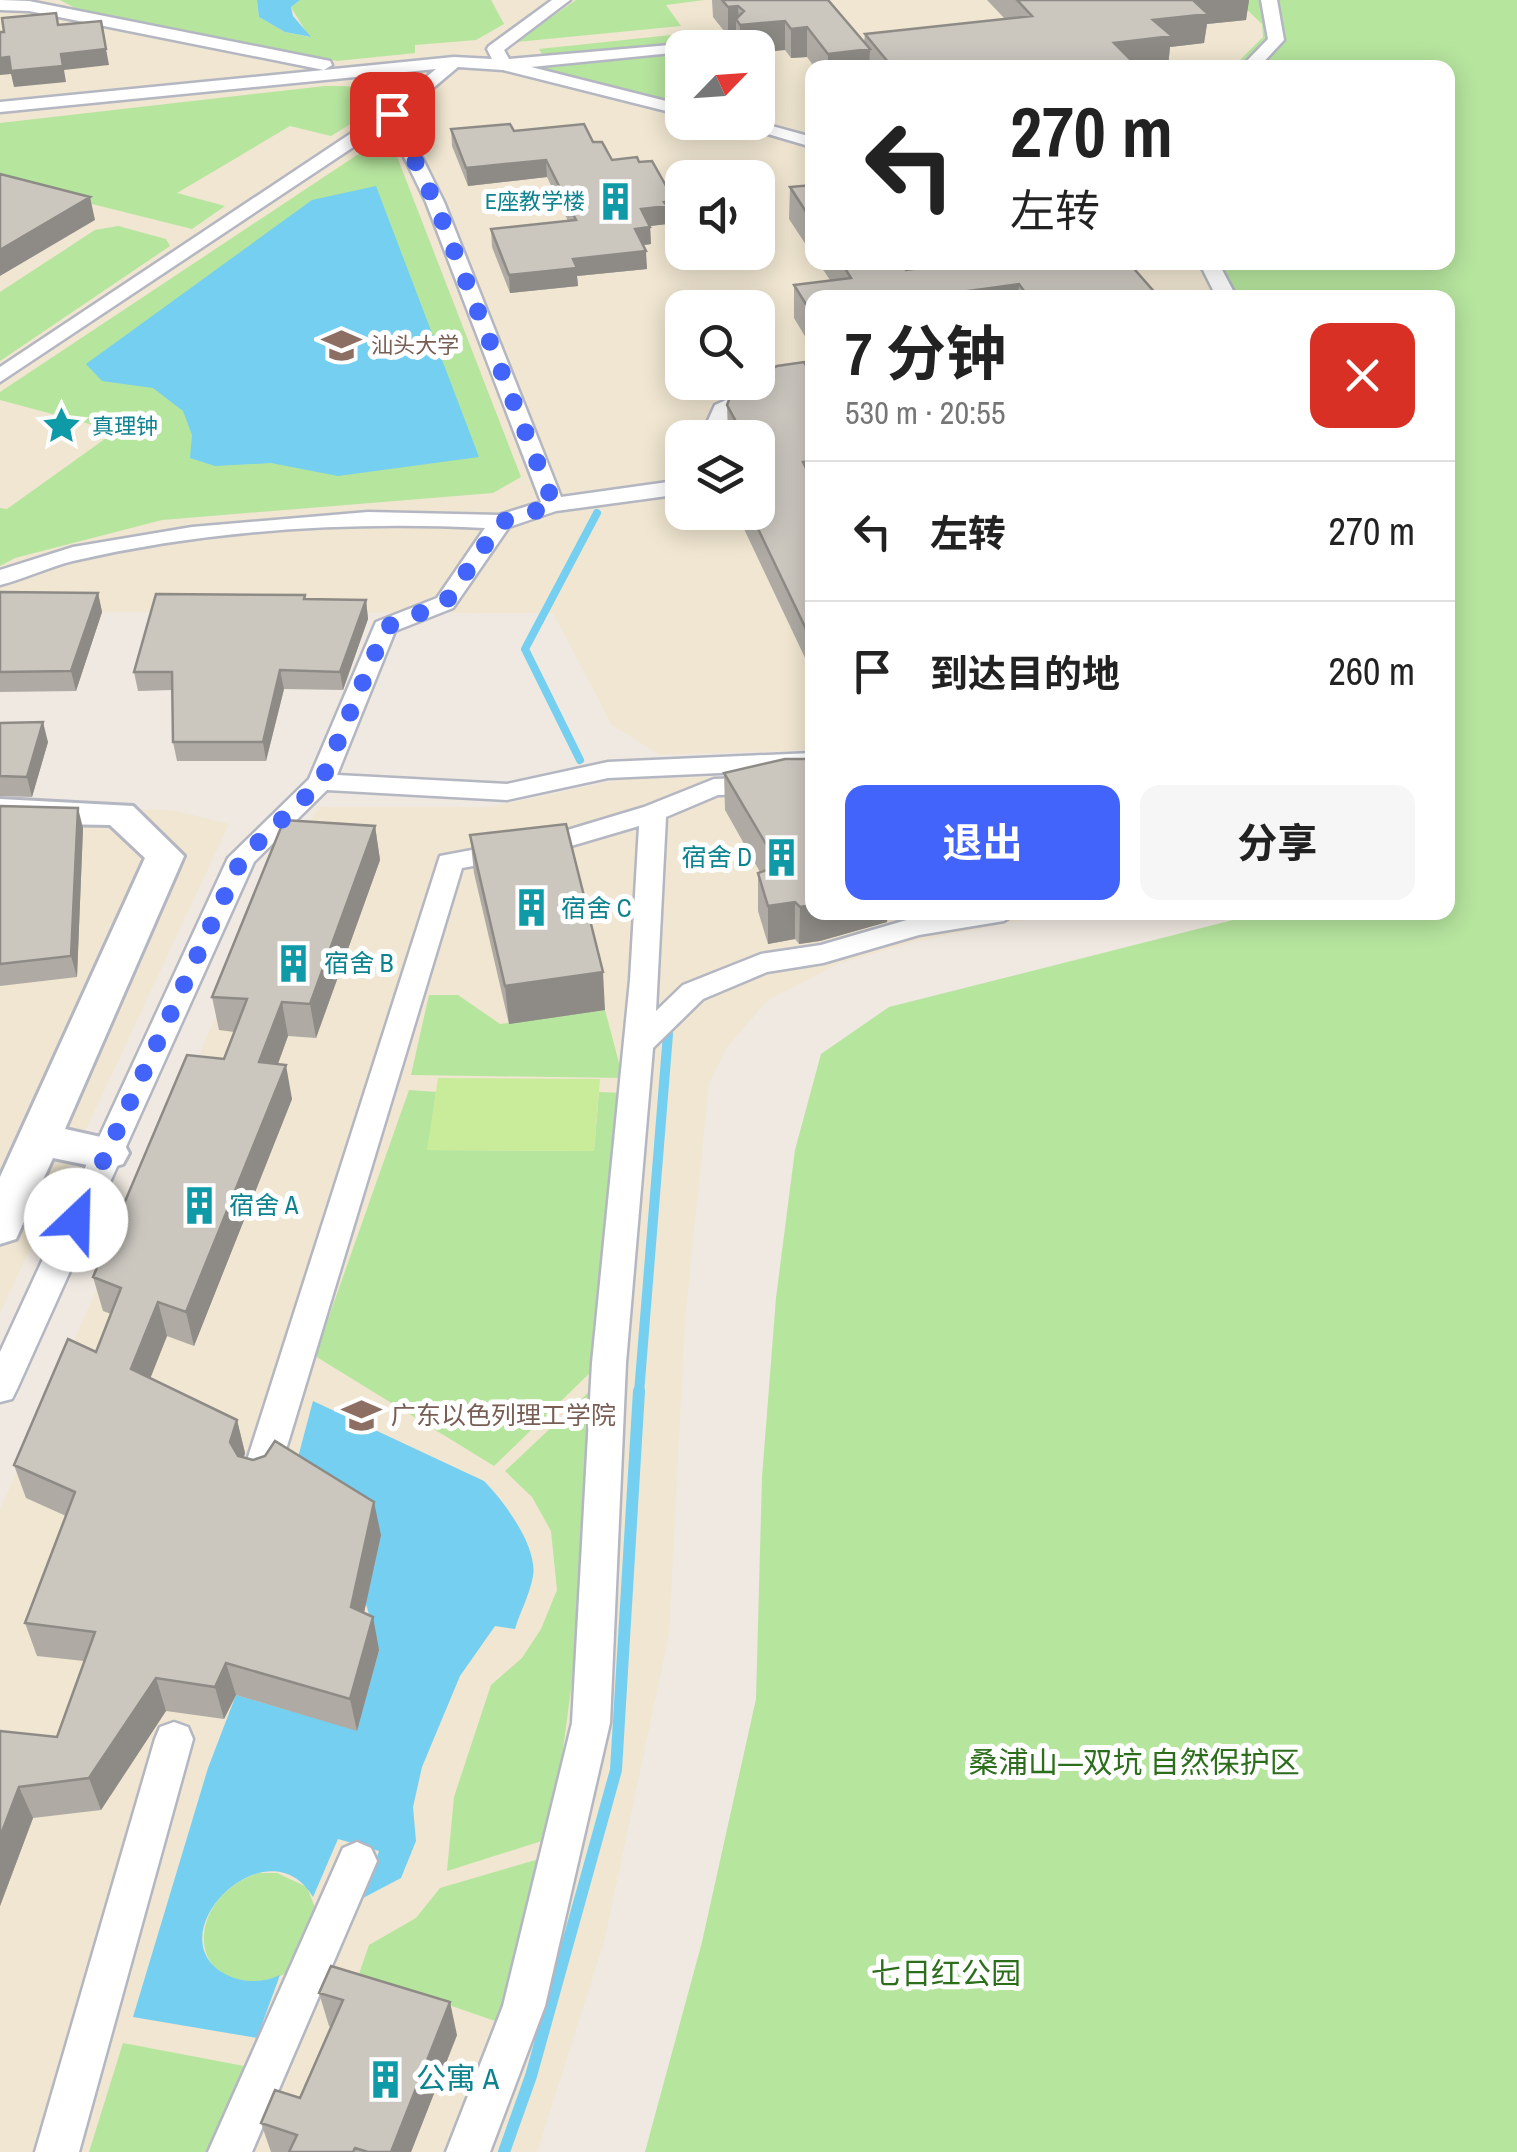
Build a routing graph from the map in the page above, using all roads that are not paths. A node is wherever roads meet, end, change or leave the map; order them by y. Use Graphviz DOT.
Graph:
graph roads {
  1 [pos="562,0"];
  2 [pos="1269,0"];
  3 [pos="34,3"];
  4 [pos="0,5"];
  5 [pos="0,24"];
  6 [pos="721,27"];
  7 [pos="665,46"];
  8 [pos="499,57"];
  9 [pos="1256,60"];
  10 [pos="454,62"];
  11 [pos="357,71"];
  12 [pos="665,105"];
  13 [pos="0,107"];
  14 [pos="382,120"];
  15 [pos="775,133"];
  16 [pos="805,140"];
  17 [pos="0,376"];
  18 [pos="780,381"];
  19 [pos="718,420"];
  20 [pos="665,489"];
  21 [pos="554,505"];
  22 [pos="501,522"];
  23 [pos="0,578"];
  24 [pos="805,761"];
  25 [pos="321,782"];
  26 [pos="805,784"];
  27 [pos="0,811"];
  28 [pos="654,813"];
  29 [pos="954,920"];
  30 [pos="636,1047"];
  31 [pos="39,1140"];
  32 [pos="107,1153"];
  33 [pos="0,1227"];
  34 [pos="0,1389"];
  35 [pos="260,1476"];
  36 [pos="174,1739"];
  37 [pos="357,1861"];
  38 [pos="57,2152"];
  39 [pos="230,2152"];
  40 [pos="468,2152"];
  1 -- 8 [label="street"];
  2 -- 9 [label="street"];
  3 -- 4 [label="street"];
  3 -- 5 [label="street"];
  3 -- 11 [label="street"];
  6 -- 8 [label="street"];
  7 -- 8 [label="street"];
  8 -- 10 [label="street"];
  8 -- 12 [label="street"];
  10 -- 11 [label="street"];
  10 -- 14 [label="street"];
  11 -- 13 [label="street"];
  14 -- 17 [label="street"];
  14 -- 21 [label="street"];
  15 -- 16 [label="street"];
  18 -- 19 [label="street"];
  20 -- 21 [label="street"];
  21 -- 22 [label="street"];
  22 -- 23 [label="street"];
  22 -- 25 [label="street"];
  24 -- 25 [label="street"];
  25 -- 32 [label="street"];
  26 -- 28 [label="street"];
  27 -- 31 [label="street"];
  28 -- 30 [label="street"];
  28 -- 35 [label="street"];
  29 -- 30 [label="street"];
  30 -- 40 [label="street"];
  31 -- 32 [label="street"];
  31 -- 33 [label="street"];
  32 -- 34 [label="street"];
  36 -- 38 [label="street"];
  37 -- 39 [label="street"];
}
